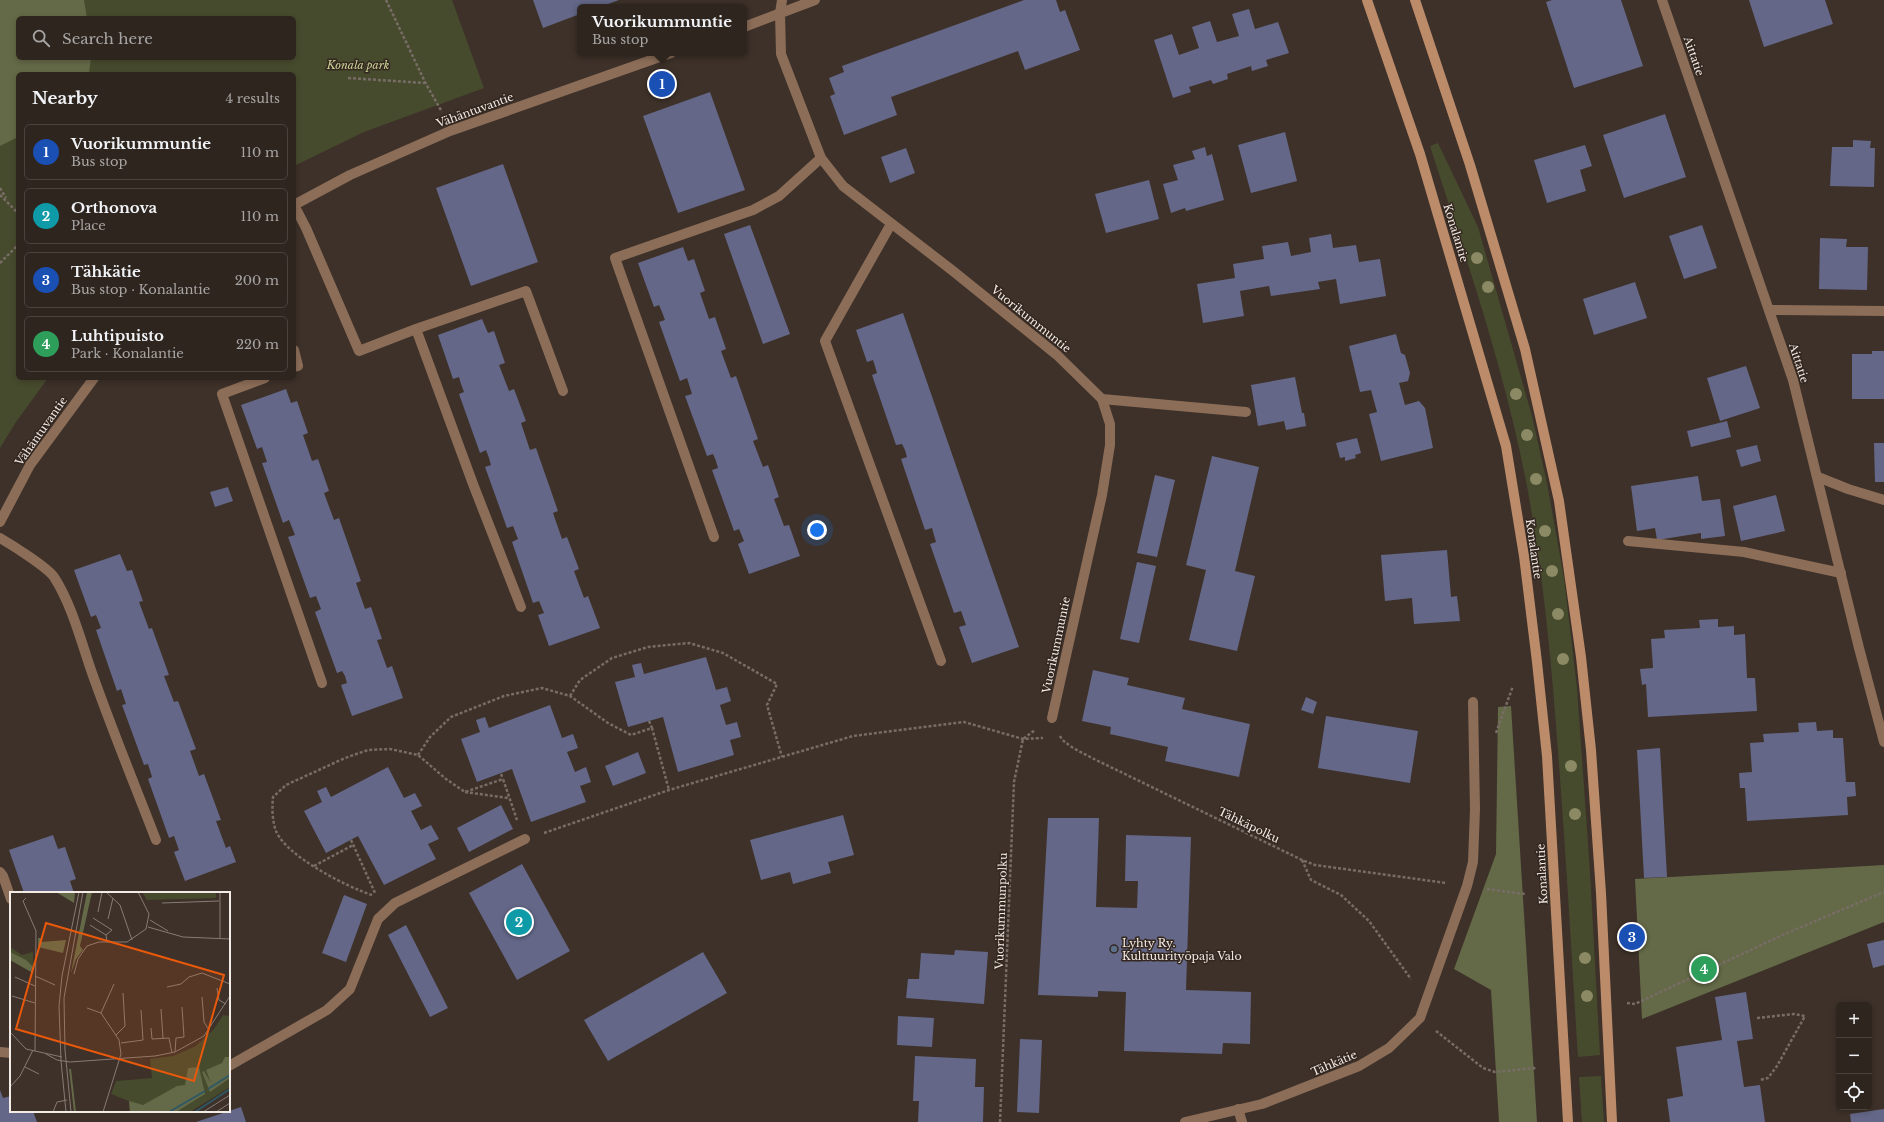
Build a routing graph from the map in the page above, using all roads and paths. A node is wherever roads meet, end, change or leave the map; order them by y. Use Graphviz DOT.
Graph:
graph roads {
  1 [pos="386,0"];
  2 [pos="782,0"];
  3 [pos="815,0"];
  4 [pos="1367,0"];
  5 [pos="1415,0"];
  6 [pos="1662,0"];
  7 [pos="780,13"];
  8 [pos="747,26"];
  9 [pos="662,56"];
  10 [pos="348,78"];
  11 [pos="426,84"];
  12 [pos="440,108"];
  13 [pos="821,158"];
  14 [pos="0,188"];
  15 [pos="0,195"];
  16 [pos="7,201"];
  17 [pos="296,204"];
  18 [pos="296,209"];
  19 [pos="16,211"];
  20 [pos="891,224"];
  21 [pos="16,247"];
  22 [pos="0,263"];
  23 [pos="1769,310"];
  24 [pos="1884,311"];
  25 [pos="416,328"];
  26 [pos="296,358"];
  27 [pos="296,366"];
  28 [pos="93,380"];
  29 [pos="260,380"];
  30 [pos="563,391"];
  31 [pos="1102,399"];
  32 [pos="1246,412"];
  33 [pos="1818,477"];
  34 [pos="1884,500"];
  35 [pos="0,522"];
  36 [pos="714,537"];
  37 [pos="0,538"];
  38 [pos="1628,541"];
  39 [pos="1841,574"];
  40 [pos="521,607"];
  41 [pos="941,661"];
  42 [pos="322,683"];
  43 [pos="570,696"];
  44 [pos="1473,702"];
  45 [pos="1052,718"];
  46 [pos="649,721"];
  47 [pos="652,728"];
  48 [pos="1023,739"];
  49 [pos="1884,742"];
  50 [pos="418,755"];
  51 [pos="782,757"];
  52 [pos="501,774"];
  53 [pos="503,779"];
  54 [pos="669,790"];
  55 [pos="465,792"];
  56 [pos="508,798"];
  57 [pos="525,839"];
  58 [pos="156,840"];
  59 [pos="350,840"];
  60 [pos="353,845"];
  61 [pos="1302,860"];
  62 [pos="314,866"];
  63 [pos="0,872"];
  64 [pos="1467,886"];
  65 [pos="1884,892"];
  66 [pos="1525,894"];
  67 [pos="10,896"];
  68 [pos="1412,980"];
  69 [pos="1635,1004"];
  70 [pos="1420,1018"];
  71 [pos="1757,1018"];
  72 [pos="0,1052"];
  73 [pos="10,1053"];
  74 [pos="230,1065"];
  75 [pos="1536,1068"];
  76 [pos="1760,1080"];
  77 [pos="1238,1109"];
  78 [pos="1000,1122"];
  79 [pos="1185,1122"];
  80 [pos="1242,1122"];
  81 [pos="1568,1122"];
  82 [pos="1612,1122"];
  1 -- 11 [label="path"];
  2 -- 7 [label="street, Vuorikummuntie"];
  3 -- 7 [label="street"];
  4 -- 81 [label="main road, Konalantie"];
  5 -- 82 [label="main road"];
  6 -- 23 [label="street, Aittatie"];
  7 -- 8 [label="street"];
  7 -- 13 [label="street, Vuorikummuntie"];
  9 -- 17 [label="street, Vähäntuvantie"];
  10 -- 11 [label="path"];
  11 -- 12 [label="path"];
  13 -- 20 [label="street, Vuorikummuntie"];
  13 -- 36 [label="street"];
  14 -- 16 [label="path"];
  15 -- 16 [label="path"];
  16 -- 19 [label="path"];
  18 -- 25 [label="street"];
  20 -- 31 [label="street, Vuorikummuntie"];
  20 -- 41 [label="street"];
  21 -- 22 [label="path"];
  23 -- 24 [label="street"];
  23 -- 33 [label="street, Aittatie"];
  25 -- 30 [label="street"];
  25 -- 40 [label="street"];
  26 -- 27 [label="street"];
  28 -- 35 [label="street, Vähäntuvantie"];
  29 -- 42 [label="street"];
  31 -- 32 [label="street"];
  31 -- 45 [label="street, Vuorikummuntie"];
  33 -- 34 [label="street"];
  33 -- 39 [label="street, Aittatie"];
  37 -- 58 [label="street"];
  38 -- 39 [label="street"];
  39 -- 49 [label="street, Aittatie"];
  43 -- 47 [label="path"];
  43 -- 50 [label="path"];
  43 -- 51 [label="path"];
  44 -- 64 [label="street, Tähkätie"];
  45 -- 48 [label="path"];
  45 -- 61 [label="path, Tähkäpolku"];
  46 -- 47 [label="path"];
  47 -- 54 [label="path"];
  48 -- 51 [label="path"];
  48 -- 78 [label="path, Vuorikummunpolku"];
  50 -- 55 [label="path"];
  50 -- 62 [label="path"];
  51 -- 54 [label="path"];
  52 -- 53 [label="path"];
  53 -- 55 [label="path"];
  53 -- 56 [label="path"];
  54 -- 57 [label="path"];
  55 -- 56 [label="path"];
  56 -- 57 [label="path"];
  57 -- 74 [label="street"];
  59 -- 60 [label="path"];
  60 -- 62 [label="path"];
  60 -- 62 [label="path"];
  61 -- 64 [label="path, Tähkäpolku"];
  61 -- 68 [label="path"];
  63 -- 67 [label="street"];
  64 -- 66 [label="path, Tähkäpolku"];
  64 -- 70 [label="street, Tähkätie"];
  65 -- 69 [label="path"];
  70 -- 75 [label="path"];
  70 -- 77 [label="street, Tähkätie"];
  71 -- 76 [label="path"];
  72 -- 73 [label="street"];
  77 -- 79 [label="street, Tähkätie"];
  77 -- 80 [label="street"];
}
